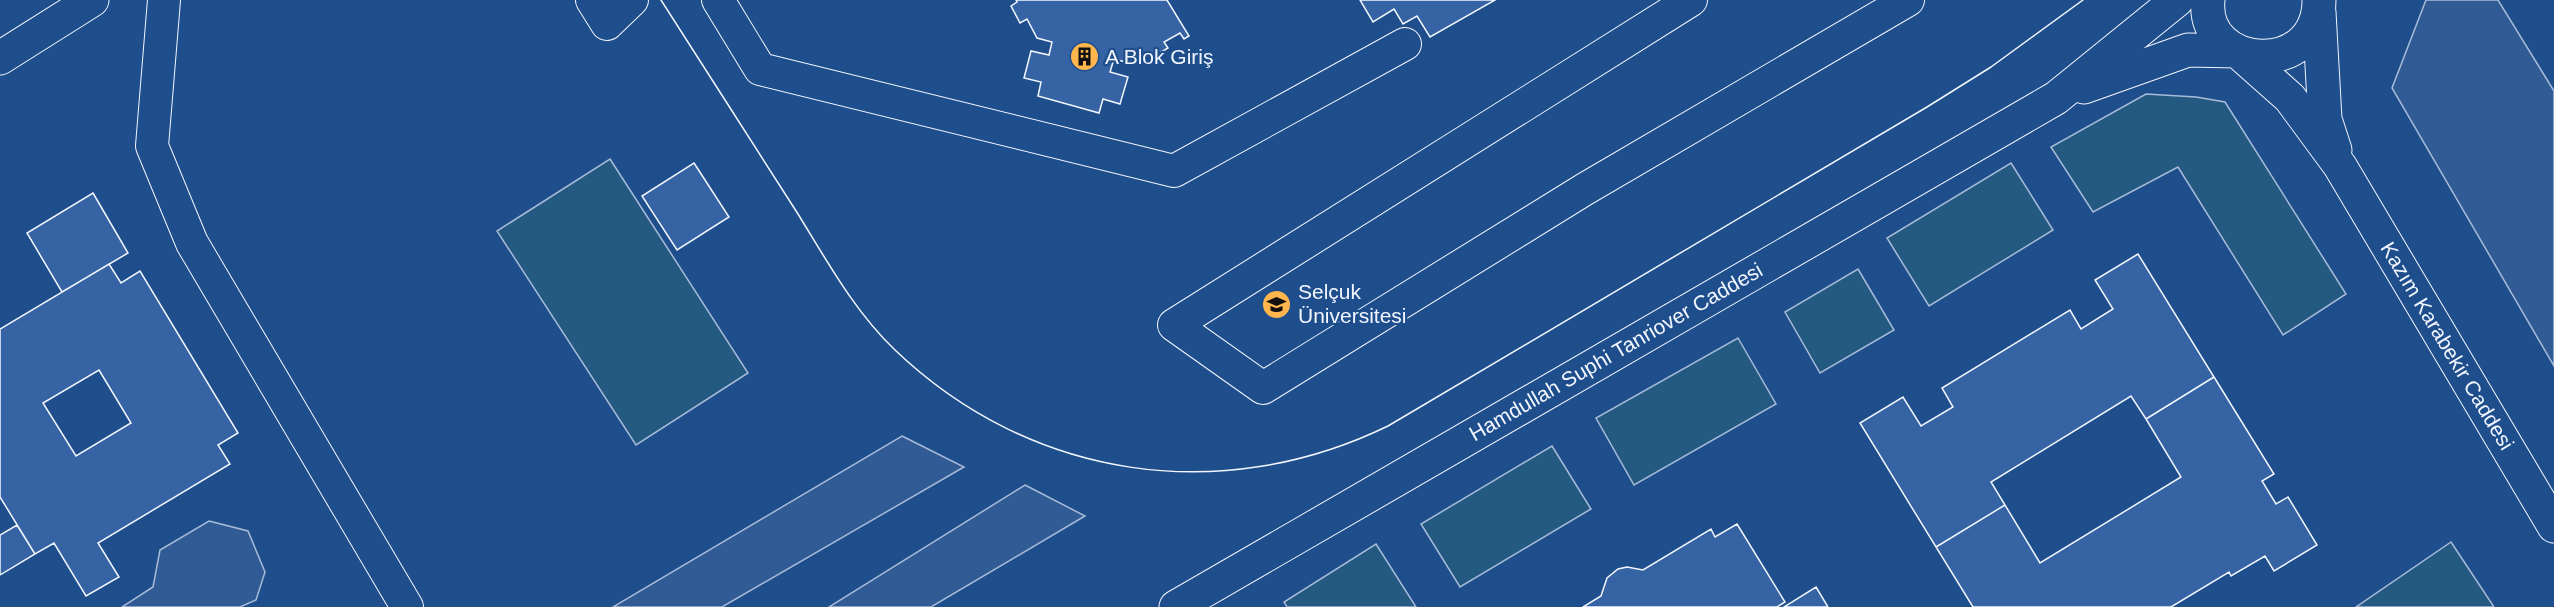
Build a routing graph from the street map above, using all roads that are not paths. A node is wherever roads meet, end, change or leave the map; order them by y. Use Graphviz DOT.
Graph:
graph roads {
  1 [pos="92,0"];
  2 [pos="164,0"];
  3 [pos="592,0"];
  4 [pos="632,0"];
  5 [pos="718,0"];
  6 [pos="1691,0"];
  7 [pos="1908,0"];
  8 [pos="2177,0"];
  9 [pos="2208,0"];
  10 [pos="2321,4"];
  11 [pos="1405,44"];
  12 [pos="2236,51"];
  13 [pos="0,58"];
  14 [pos="2056,98"];
  15 [pos="2340,166"];
  16 [pos="2554,526"];
  17 [pos="407,607"];
  18 [pos="1176,607"];
  1 -- 13 [label="street"];
  2 -- 17 [label="street"];
  3 -- 4 [label="street"];
  5 -- 11 [label="street"];
  6 -- 7 [label="street"];
  8 -- 14 [label="street"];
  9 -- 12 [label="street"];
  10 -- 12 [label="street"];
  10 -- 15 [label="street"];
  12 -- 14 [label="street"];
  12 -- 15 [label="street"];
  14 -- 18 [label="street, Hamdullah Suphi Tanriover Caddesi"];
  15 -- 16 [label="street, Kazım Karabekir Caddesi"];
}
